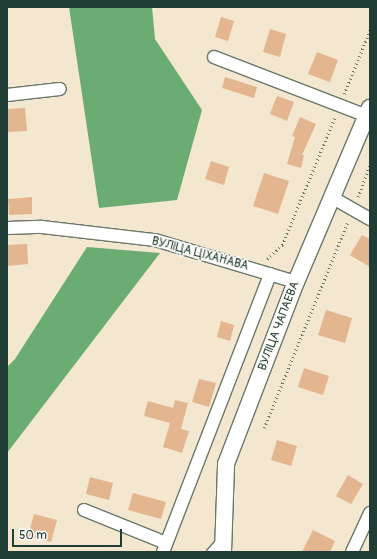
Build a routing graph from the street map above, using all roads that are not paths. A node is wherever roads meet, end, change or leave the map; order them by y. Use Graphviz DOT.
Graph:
graph roads {
  1 [pos="214,57"];
  2 [pos="60,89"];
  3 [pos="7,95"];
  4 [pos="369,112"];
  5 [pos="332,198"];
  6 [pos="370,219"];
  7 [pos="7,228"];
  8 [pos="270,274"];
  9 [pos="296,282"];
  10 [pos="84,510"];
  11 [pos="370,513"];
  12 [pos="223,544"];
  13 [pos="165,547"];
  14 [pos="210,552"];
  15 [pos="352,552"];
  1 -- 4 [label="street"];
  2 -- 3 [label="street"];
  4 -- 5 [label="street, ВУЛІЦА ЧАПАЕВА"];
  5 -- 6 [label="street"];
  5 -- 9 [label="street, ВУЛІЦА ЧАПАЕВА"];
  7 -- 8 [label="street, ВУЛІЦА ЦІХАНАВА"];
  8 -- 9 [label="street, ВУЛІЦА ЦІХАНАВА"];
  8 -- 13 [label="street"];
  9 -- 12 [label="street, ВУЛІЦА ЧАПАЕВА"];
  10 -- 13 [label="street"];
  11 -- 15 [label="street"];
  12 -- 14 [label="lane"];
}
